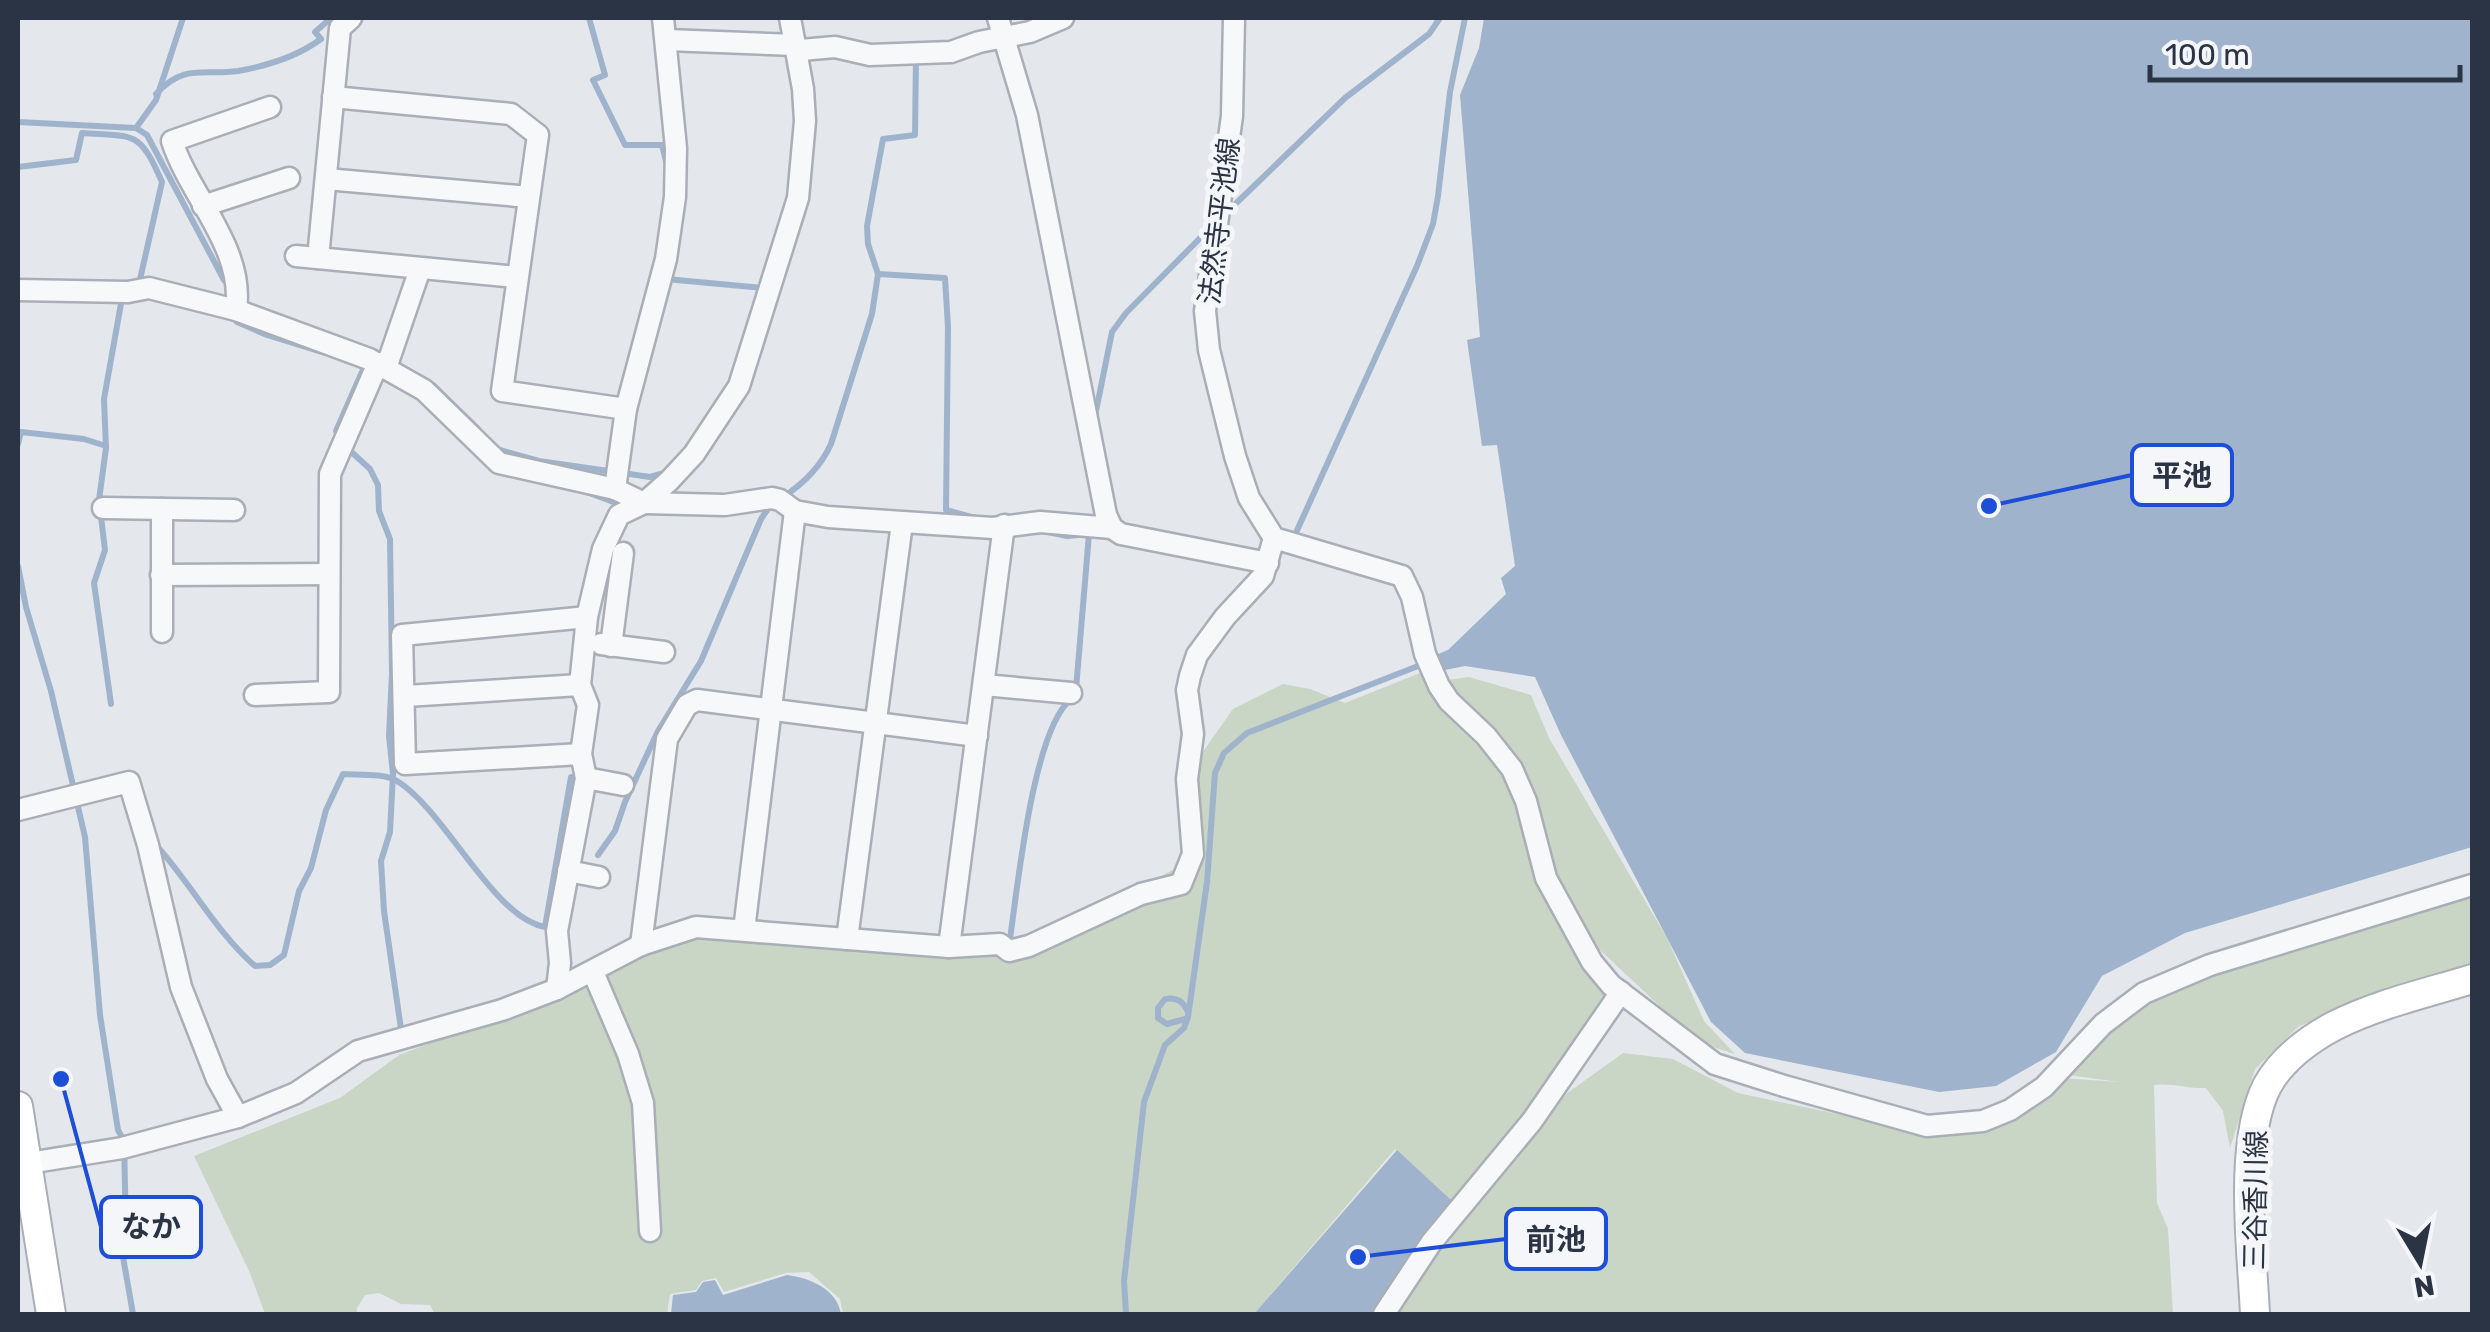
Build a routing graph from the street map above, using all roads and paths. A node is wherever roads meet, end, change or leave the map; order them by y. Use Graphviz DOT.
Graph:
graph roads {
  1 [pos="351,18"];
  2 [pos="663,18"];
  3 [pos="790,18"];
  4 [pos="1064,18"];
  5 [pos="1234,18"];
  6 [pos="1002,28"];
  7 [pos="667,40"];
  8 [pos="794,45"];
  9 [pos="333,97"];
  10 [pos="270,107"];
  11 [pos="290,178"];
  12 [pos="326,178"];
  13 [pos="529,197"];
  14 [pos="202,206"];
  15 [pos="296,256"];
  16 [pos="318,258"];
  17 [pos="420,269"];
  18 [pos="517,278"];
  19 [pos="18,290"];
  20 [pos="236,310"];
  21 [pos="382,366"];
  22 [pos="626,409"];
  23 [pos="615,489"];
  24 [pos="644,503"];
  25 [pos="103,508"];
  26 [pos="162,509"];
  27 [pos="234,510"];
  28 [pos="796,511"];
  29 [pos="902,523"];
  30 [pos="1004,525"];
  31 [pos="1112,528"];
  32 [pos="1274,538"];
  33 [pos="623,553"];
  34 [pos="1268,563"];
  35 [pos="330,574"];
  36 [pos="162,575"];
  37 [pos="586,617"];
  38 [pos="162,632"];
  39 [pos="584,642"];
  40 [pos="610,646"];
  41 [pos="664,652"];
  42 [pos="984,685"];
  43 [pos="580,686"];
  44 [pos="1071,693"];
  45 [pos="256,695"];
  46 [pos="406,696"];
  47 [pos="770,710"];
  48 [pos="875,723"];
  49 [pos="977,736"];
  50 [pos="581,754"];
  51 [pos="586,778"];
  52 [pos="623,785"];
  53 [pos="18,810"];
  54 [pos="568,872"];
  55 [pos="599,877"];
  56 [pos="2472,885"];
  57 [pos="744,930"];
  58 [pos="847,939"];
  59 [pos="641,945"];
  60 [pos="949,947"];
  61 [pos="593,972"];
  62 [pos="2472,978"];
  63 [pos="557,989"];
  64 [pos="1621,992"];
  65 [pos="18,1106"];
  66 [pos="238,1117"];
  67 [pos="28,1163"];
  68 [pos="650,1231"];
  69 [pos="51,1314"];
  70 [pos="1384,1314"];
  71 [pos="2255,1314"];
  1 -- 9 [label="street"];
  2 -- 7 [label="street"];
  3 -- 8 [label="street"];
  4 -- 6 [label="street"];
  5 -- 32 [label="street, 法然寺平池線"];
  6 -- 8 [label="street"];
  6 -- 31 [label="street"];
  7 -- 8 [label="street"];
  7 -- 22 [label="street"];
  8 -- 24 [label="street"];
  9 -- 12 [label="street"];
  9 -- 13 [label="street"];
  10 -- 14 [label="street"];
  11 -- 14 [label="street"];
  12 -- 13 [label="street"];
  12 -- 16 [label="street"];
  13 -- 18 [label="street"];
  14 -- 20 [label="street"];
  15 -- 16 [label="street"];
  16 -- 17 [label="street"];
  17 -- 18 [label="street"];
  17 -- 21 [label="street"];
  18 -- 22 [label="street"];
  19 -- 20 [label="street"];
  20 -- 21 [label="street"];
  21 -- 23 [label="street"];
  21 -- 35 [label="street"];
  22 -- 23 [label="street"];
  23 -- 24 [label="street"];
  24 -- 28 [label="street"];
  24 -- 37 [label="street"];
  25 -- 26 [label="street"];
  26 -- 27 [label="street"];
  26 -- 36 [label="street"];
  28 -- 29 [label="street"];
  28 -- 47 [label="street"];
  29 -- 30 [label="street"];
  29 -- 48 [label="street"];
  30 -- 31 [label="street"];
  30 -- 42 [label="street"];
  31 -- 34 [label="street"];
  32 -- 34 [label="street"];
  32 -- 64 [label="street"];
  33 -- 40 [label="street"];
  34 -- 60 [label="street"];
  35 -- 36 [label="street"];
  35 -- 45 [label="street"];
  36 -- 38 [label="street"];
  37 -- 39 [label="street"];
  37 -- 46 [label="street"];
  39 -- 40 [label="street"];
  39 -- 43 [label="street"];
  40 -- 41 [label="street"];
  42 -- 44 [label="street"];
  42 -- 49 [label="street"];
  43 -- 46 [label="street"];
  43 -- 50 [label="street"];
  46 -- 50 [label="street"];
  47 -- 48 [label="street"];
  47 -- 57 [label="street"];
  47 -- 59 [label="street"];
  48 -- 49 [label="street"];
  48 -- 58 [label="street"];
  49 -- 60 [label="street"];
  50 -- 51 [label="street"];
  51 -- 52 [label="street"];
  51 -- 54 [label="street"];
  53 -- 66 [label="street"];
  54 -- 55 [label="street"];
  54 -- 63 [label="street"];
  56 -- 64 [label="street"];
  57 -- 58 [label="street"];
  57 -- 59 [label="street"];
  58 -- 60 [label="street"];
  59 -- 61 [label="street"];
  61 -- 63 [label="street"];
  61 -- 68 [label="street"];
  62 -- 71 [label="main road, 三谷香川線"];
  63 -- 66 [label="street"];
  64 -- 70 [label="street"];
  65 -- 67 [label="main road"];
  66 -- 67 [label="street"];
  67 -- 69 [label="main road"];
}
